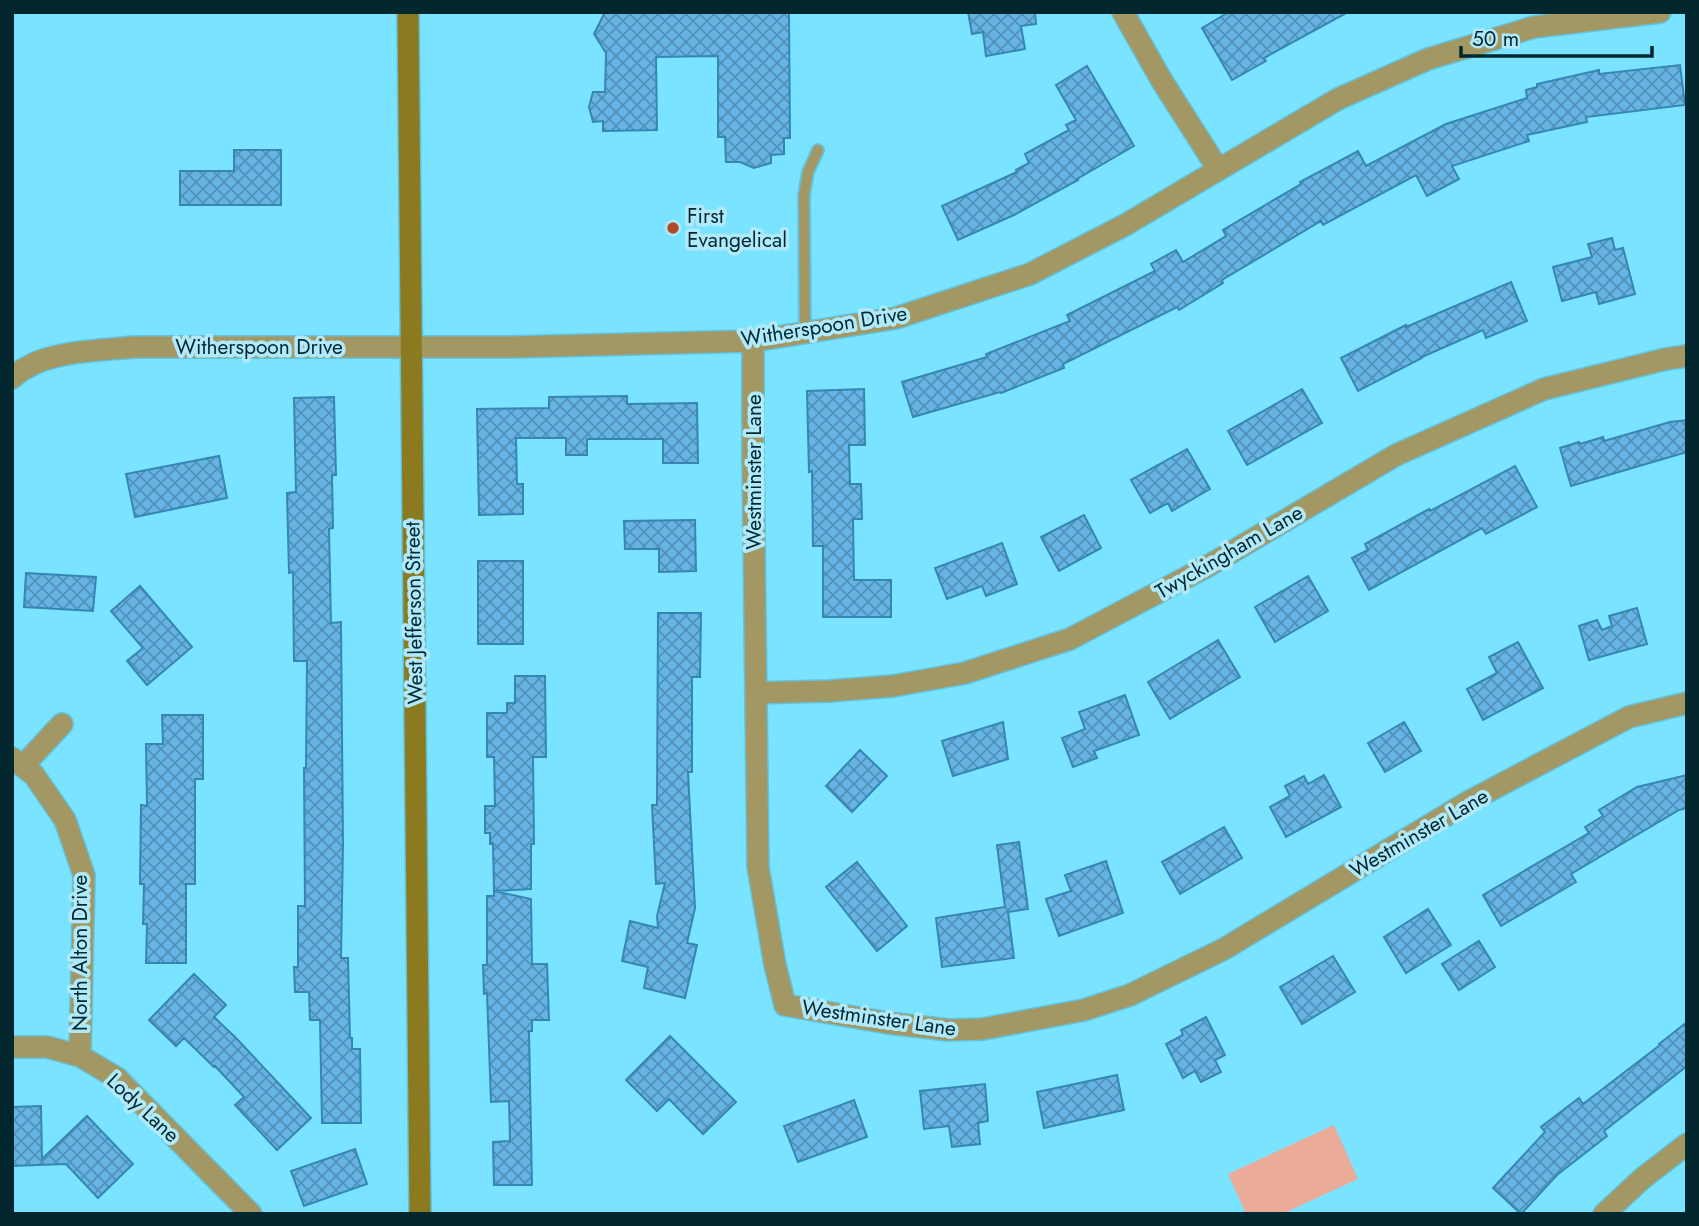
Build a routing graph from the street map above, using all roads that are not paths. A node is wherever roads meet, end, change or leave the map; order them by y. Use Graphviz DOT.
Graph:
graph roads {
  1 [pos="408,12"];
  2 [pos="1123,12"];
  3 [pos="1660,12"];
  4 [pos="818,150"];
  5 [pos="1218,169"];
  6 [pos="805,333"];
  7 [pos="753,341"];
  8 [pos="411,347"];
  9 [pos="1687,356"];
  10 [pos="12,378"];
  11 [pos="756,693"];
  12 [pos="1687,703"];
  13 [pos="62,724"];
  14 [pos="18,762"];
  15 [pos="12,1047"];
  16 [pos="80,1056"];
  17 [pos="1687,1144"];
  18 [pos="251,1214"];
  19 [pos="420,1214"];
  20 [pos="1604,1214"];
  1 -- 8 [label="street, West Jefferson Street"];
  2 -- 5 [label="street"];
  3 -- 5 [label="street, Witherspoon Drive"];
  4 -- 6 [label="lane"];
  5 -- 6 [label="street, Witherspoon Drive"];
  6 -- 7 [label="street, Witherspoon Drive"];
  7 -- 8 [label="street, Witherspoon Drive"];
  7 -- 11 [label="street, Westminster Lane"];
  8 -- 10 [label="street, Witherspoon Drive"];
  8 -- 19 [label="street, West Jefferson Street"];
  9 -- 11 [label="street, Twyckingham Lane"];
  11 -- 12 [label="street, Westminster Lane"];
  13 -- 14 [label="street"];
  14 -- 16 [label="street, North Alton Drive"];
  15 -- 16 [label="street, Lody Lane"];
  16 -- 18 [label="street, Lody Lane"];
  17 -- 20 [label="street"];
}
